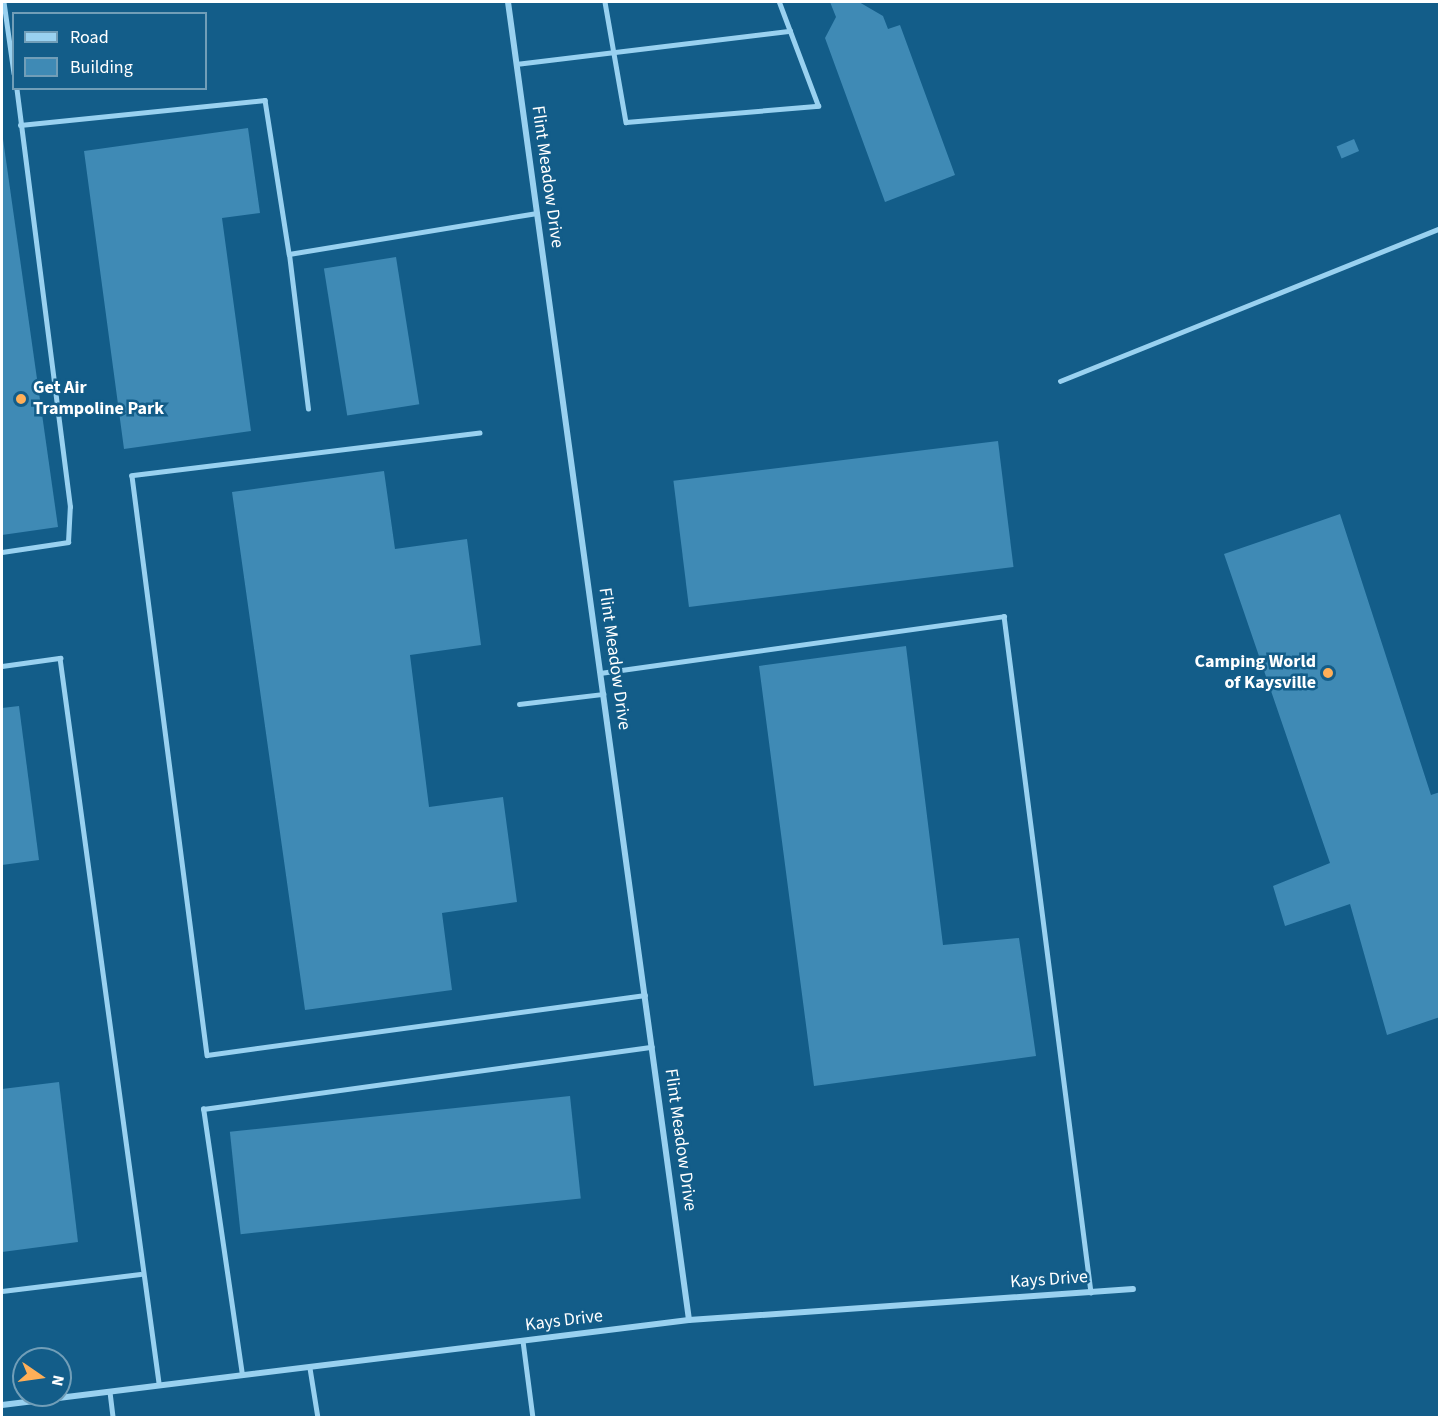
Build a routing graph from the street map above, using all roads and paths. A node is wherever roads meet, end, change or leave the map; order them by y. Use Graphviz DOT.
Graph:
graph roads {
  1 [pos="4,2"];
  2 [pos="508,2"];
  3 [pos="605,2"];
  4 [pos="779,2"];
  5 [pos="790,31"];
  6 [pos="612,53"];
  7 [pos="12,58"];
  8 [pos="516,64"];
  9 [pos="16,90"];
  10 [pos="20,125"];
  11 [pos="537,213"];
  12 [pos="1440,228"];
  13 [pos="289,254"];
  14 [pos="1060,381"];
  15 [pos="308,409"];
  16 [pos="480,434"];
  17 [pos="2,552"];
  18 [pos="2,666"];
  19 [pos="600,673"];
  20 [pos="603,694"];
  21 [pos="519,704"];
  22 [pos="645,995"];
  23 [pos="652,1047"];
  24 [pos="140,1274"];
  25 [pos="1133,1289"];
  26 [pos="2,1291"];
  27 [pos="1092,1292"];
  28 [pos="689,1320"];
  29 [pos="523,1341"];
  30 [pos="310,1368"];
  31 [pos="242,1375"];
  32 [pos="159,1383"];
  33 [pos="110,1392"];
  34 [pos="2,1405"];
  35 [pos="113,1418"];
  36 [pos="318,1418"];
  37 [pos="533,1418"];
  1 -- 7 [label="lane"];
  2 -- 8 [label="street, Flint Meadow Drive"];
  3 -- 6 [label="lane"];
  4 -- 5 [label="lane"];
  5 -- 6 [label="lane"];
  5 -- 6 [label="lane"];
  6 -- 8 [label="lane"];
  8 -- 11 [label="street, Flint Meadow Drive"];
  9 -- 10 [label="lane"];
  10 -- 13 [label="lane"];
  10 -- 17 [label="lane"];
  11 -- 13 [label="lane"];
  11 -- 19 [label="street, Flint Meadow Drive"];
  12 -- 14 [label="lane"];
  13 -- 15 [label="lane"];
  16 -- 22 [label="lane"];
  18 -- 24 [label="lane"];
  19 -- 20 [label="street, Flint Meadow Drive"];
  19 -- 27 [label="lane"];
  20 -- 21 [label="lane"];
  20 -- 22 [label="street, Flint Meadow Drive"];
  22 -- 23 [label="street, Flint Meadow Drive"];
  23 -- 28 [label="street, Flint Meadow Drive"];
  23 -- 31 [label="lane"];
  24 -- 26 [label="lane"];
  24 -- 32 [label="lane"];
  25 -- 27 [label="street, Kays Drive"];
  27 -- 28 [label="street, Kays Drive"];
  28 -- 29 [label="street, Kays Drive"];
  29 -- 30 [label="street, Kays Drive"];
  29 -- 37 [label="lane"];
  30 -- 31 [label="street, Kays Drive"];
  30 -- 36 [label="lane"];
  31 -- 32 [label="street, Kays Drive"];
  32 -- 33 [label="street, Kays Drive"];
  33 -- 34 [label="street, Kays Drive"];
  33 -- 35 [label="lane"];
}
